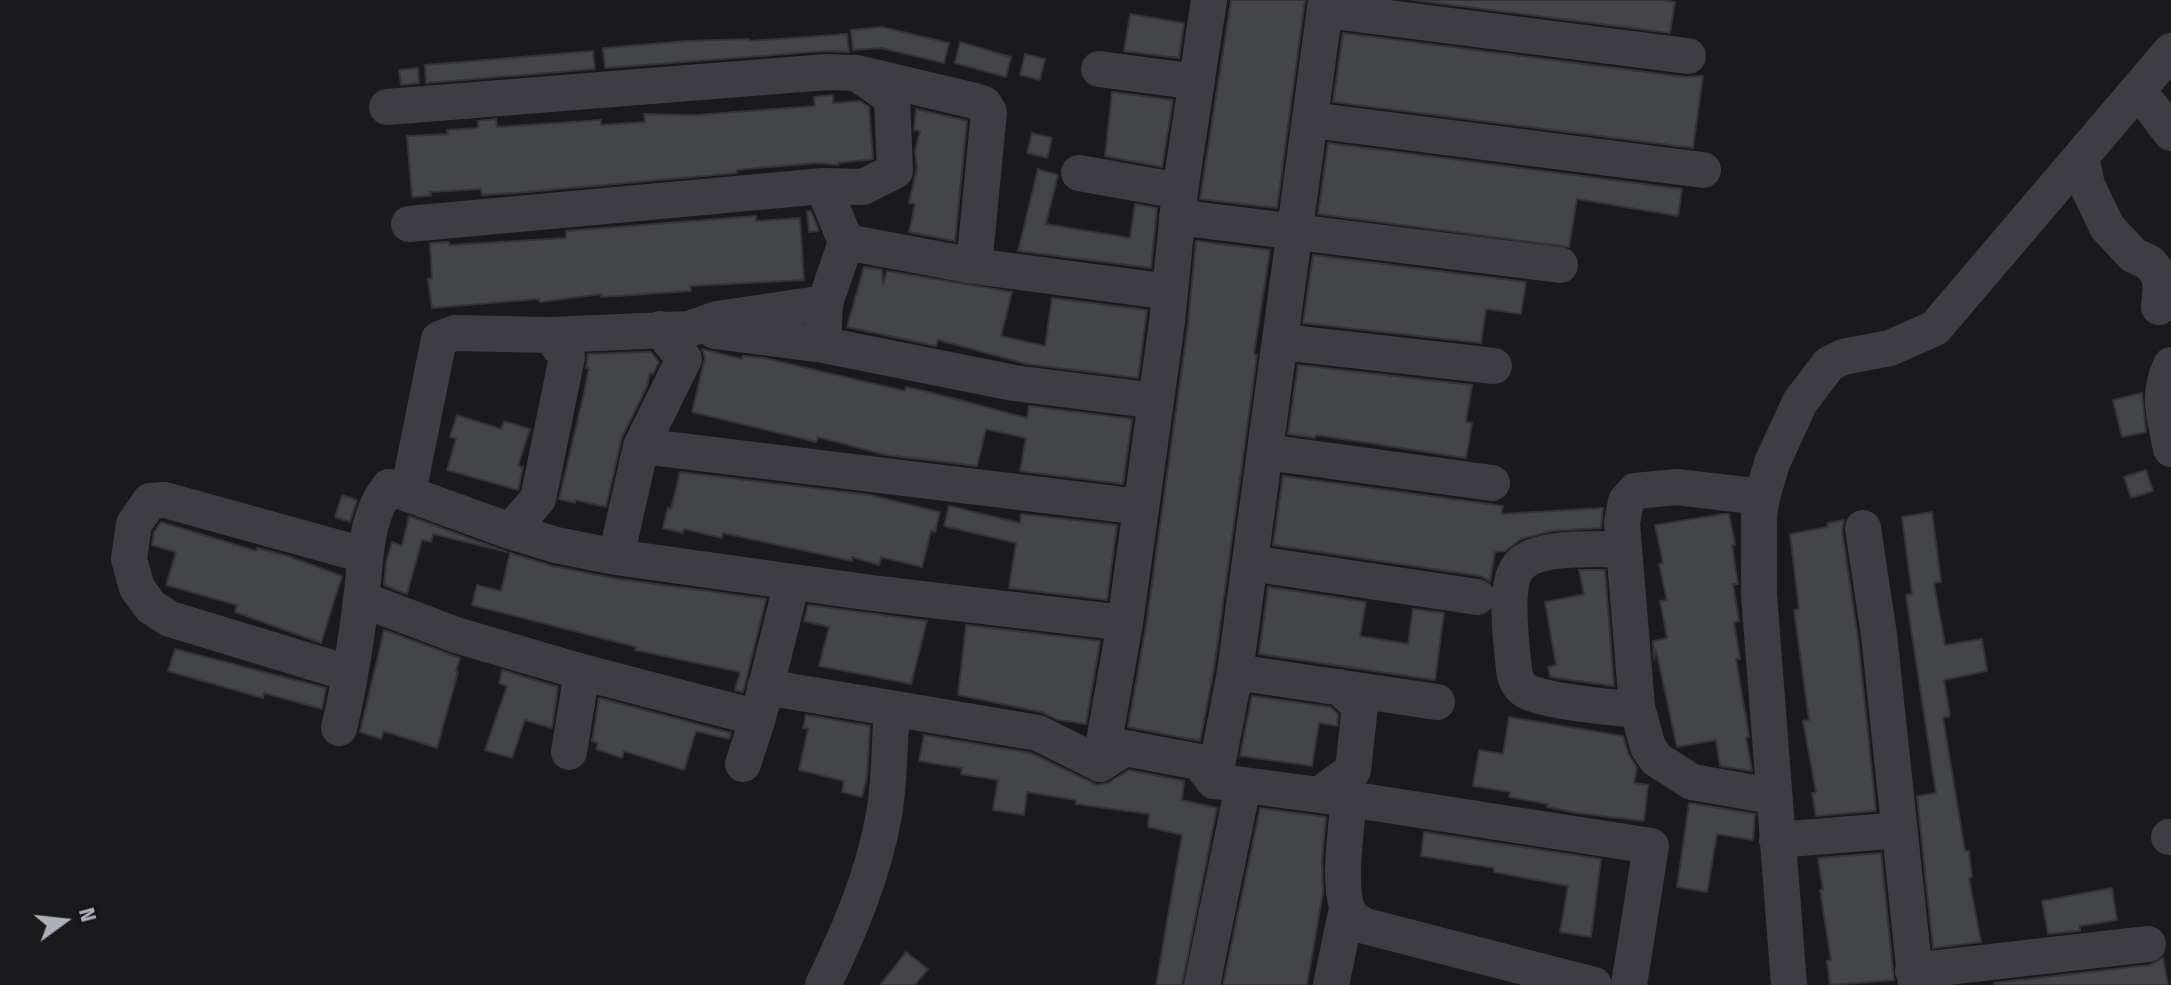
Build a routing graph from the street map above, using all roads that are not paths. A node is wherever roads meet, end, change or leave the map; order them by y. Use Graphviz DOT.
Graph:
graph roads {
  1 [pos="1209,0"];
  2 [pos="1326,5"];
  3 [pos="2171,51"];
  4 [pos="1688,56"];
  5 [pos="1099,69"];
  6 [pos="857,73"];
  7 [pos="1197,82"];
  8 [pos="2138,90"];
  9 [pos="387,107"];
  10 [pos="1311,120"];
  11 [pos="2171,133"];
  12 [pos="2081,157"];
  13 [pos="1703,170"];
  14 [pos="1079,173"];
  15 [pos="823,186"];
  16 [pos="863,187"];
  17 [pos="1178,204"];
  18 [pos="409,224"];
  19 [pos="1296,231"];
  20 [pos="852,243"];
  21 [pos="1560,265"];
  22 [pos="974,266"];
  23 [pos="1170,292"];
  24 [pos="825,303"];
  25 [pos="2159,307"];
  26 [pos="675,329"];
  27 [pos="550,335"];
  28 [pos="1282,342"];
  29 [pos="824,345"];
  30 [pos="2171,365"];
  31 [pos="1494,366"];
  32 [pos="1156,401"];
  33 [pos="641,446"];
  34 [pos="2171,449"];
  35 [pos="1266,452"];
  36 [pos="1492,483"];
  37 [pos="408,493"];
  38 [pos="1762,497"];
  39 [pos="1141,507"];
  40 [pos="1863,528"];
  41 [pos="510,531"];
  42 [pos="1623,549"];
  43 [pos="364,555"];
  44 [pos="616,557"];
  45 [pos="1250,563"];
  46 [pos="792,582"];
  47 [pos="1477,597"];
  48 [pos="361,599"];
  49 [pos="1125,623"];
  50 [pos="582,672"];
  51 [pos="1235,672"];
  52 [pos="348,673"];
  53 [pos="1339,687"];
  54 [pos="762,702"];
  55 [pos="1437,702"];
  56 [pos="892,709"];
  57 [pos="1637,710"];
  58 [pos="339,728"];
  59 [pos="569,752"];
  60 [pos="743,764"];
  61 [pos="1100,764"];
  62 [pos="1229,784"];
  63 [pos="1772,796"];
  64 [pos="1334,797"];
  65 [pos="1900,830"];
  66 [pos="1777,840"];
  67 [pos="1347,908"];
  68 [pos="2148,944"];
  69 [pos="1914,978"];
  70 [pos="823,985"];
  71 [pos="1202,985"];
  72 [pos="1331,985"];
  73 [pos="1594,985"];
  74 [pos="1629,985"];
  75 [pos="1789,985"];
  1 -- 7 [label="street"];
  2 -- 4 [label="street"];
  2 -- 10 [label="street"];
  3 -- 8 [label="street"];
  5 -- 7 [label="street"];
  6 -- 9 [label="street"];
  6 -- 16 [label="street"];
  6 -- 22 [label="street"];
  7 -- 17 [label="street"];
  8 -- 11 [label="street"];
  8 -- 12 [label="street"];
  10 -- 13 [label="street"];
  10 -- 19 [label="street"];
  12 -- 25 [label="street"];
  12 -- 38 [label="street"];
  14 -- 17 [label="street"];
  15 -- 16 [label="street"];
  15 -- 18 [label="street"];
  15 -- 20 [label="street"];
  16 -- 20 [label="street"];
  17 -- 19 [label="street"];
  17 -- 23 [label="street"];
  19 -- 21 [label="street"];
  19 -- 28 [label="street"];
  20 -- 22 [label="street"];
  20 -- 24 [label="street"];
  22 -- 23 [label="street"];
  23 -- 32 [label="street"];
  24 -- 26 [label="street"];
  24 -- 29 [label="street"];
  26 -- 27 [label="street"];
  26 -- 29 [label="street"];
  26 -- 33 [label="street"];
  27 -- 37 [label="street"];
  27 -- 41 [label="street"];
  28 -- 31 [label="street"];
  28 -- 35 [label="street"];
  29 -- 32 [label="street"];
  30 -- 34 [label="street"];
  32 -- 39 [label="street"];
  33 -- 39 [label="street"];
  33 -- 44 [label="street"];
  35 -- 36 [label="street"];
  35 -- 45 [label="street"];
  37 -- 41 [label="street"];
  37 -- 43 [label="street"];
  38 -- 42 [label="street"];
  38 -- 63 [label="street"];
  39 -- 49 [label="street"];
  40 -- 65 [label="street"];
  41 -- 44 [label="street"];
  42 -- 57 [label="street"];
  42 -- 57 [label="street"];
  43 -- 48 [label="street"];
  43 -- 52 [label="street"];
  44 -- 46 [label="street"];
  45 -- 47 [label="street"];
  45 -- 51 [label="street"];
  46 -- 49 [label="street"];
  46 -- 54 [label="street"];
  48 -- 50 [label="street"];
  48 -- 52 [label="street"];
  49 -- 61 [label="street"];
  50 -- 54 [label="street"];
  50 -- 59 [label="street"];
  51 -- 53 [label="street"];
  51 -- 62 [label="street"];
  52 -- 58 [label="street"];
  53 -- 55 [label="street"];
  53 -- 64 [label="street"];
  54 -- 56 [label="street"];
  54 -- 60 [label="street"];
  56 -- 61 [label="street"];
  56 -- 70 [label="street"];
  57 -- 63 [label="street"];
  61 -- 62 [label="street"];
  62 -- 64 [label="street"];
  62 -- 71 [label="street"];
  63 -- 66 [label="street"];
  64 -- 67 [label="street"];
  64 -- 74 [label="street"];
  65 -- 66 [label="street"];
  65 -- 69 [label="street"];
  66 -- 75 [label="street"];
  67 -- 72 [label="street"];
  67 -- 73 [label="street"];
  68 -- 69 [label="street"];
}
